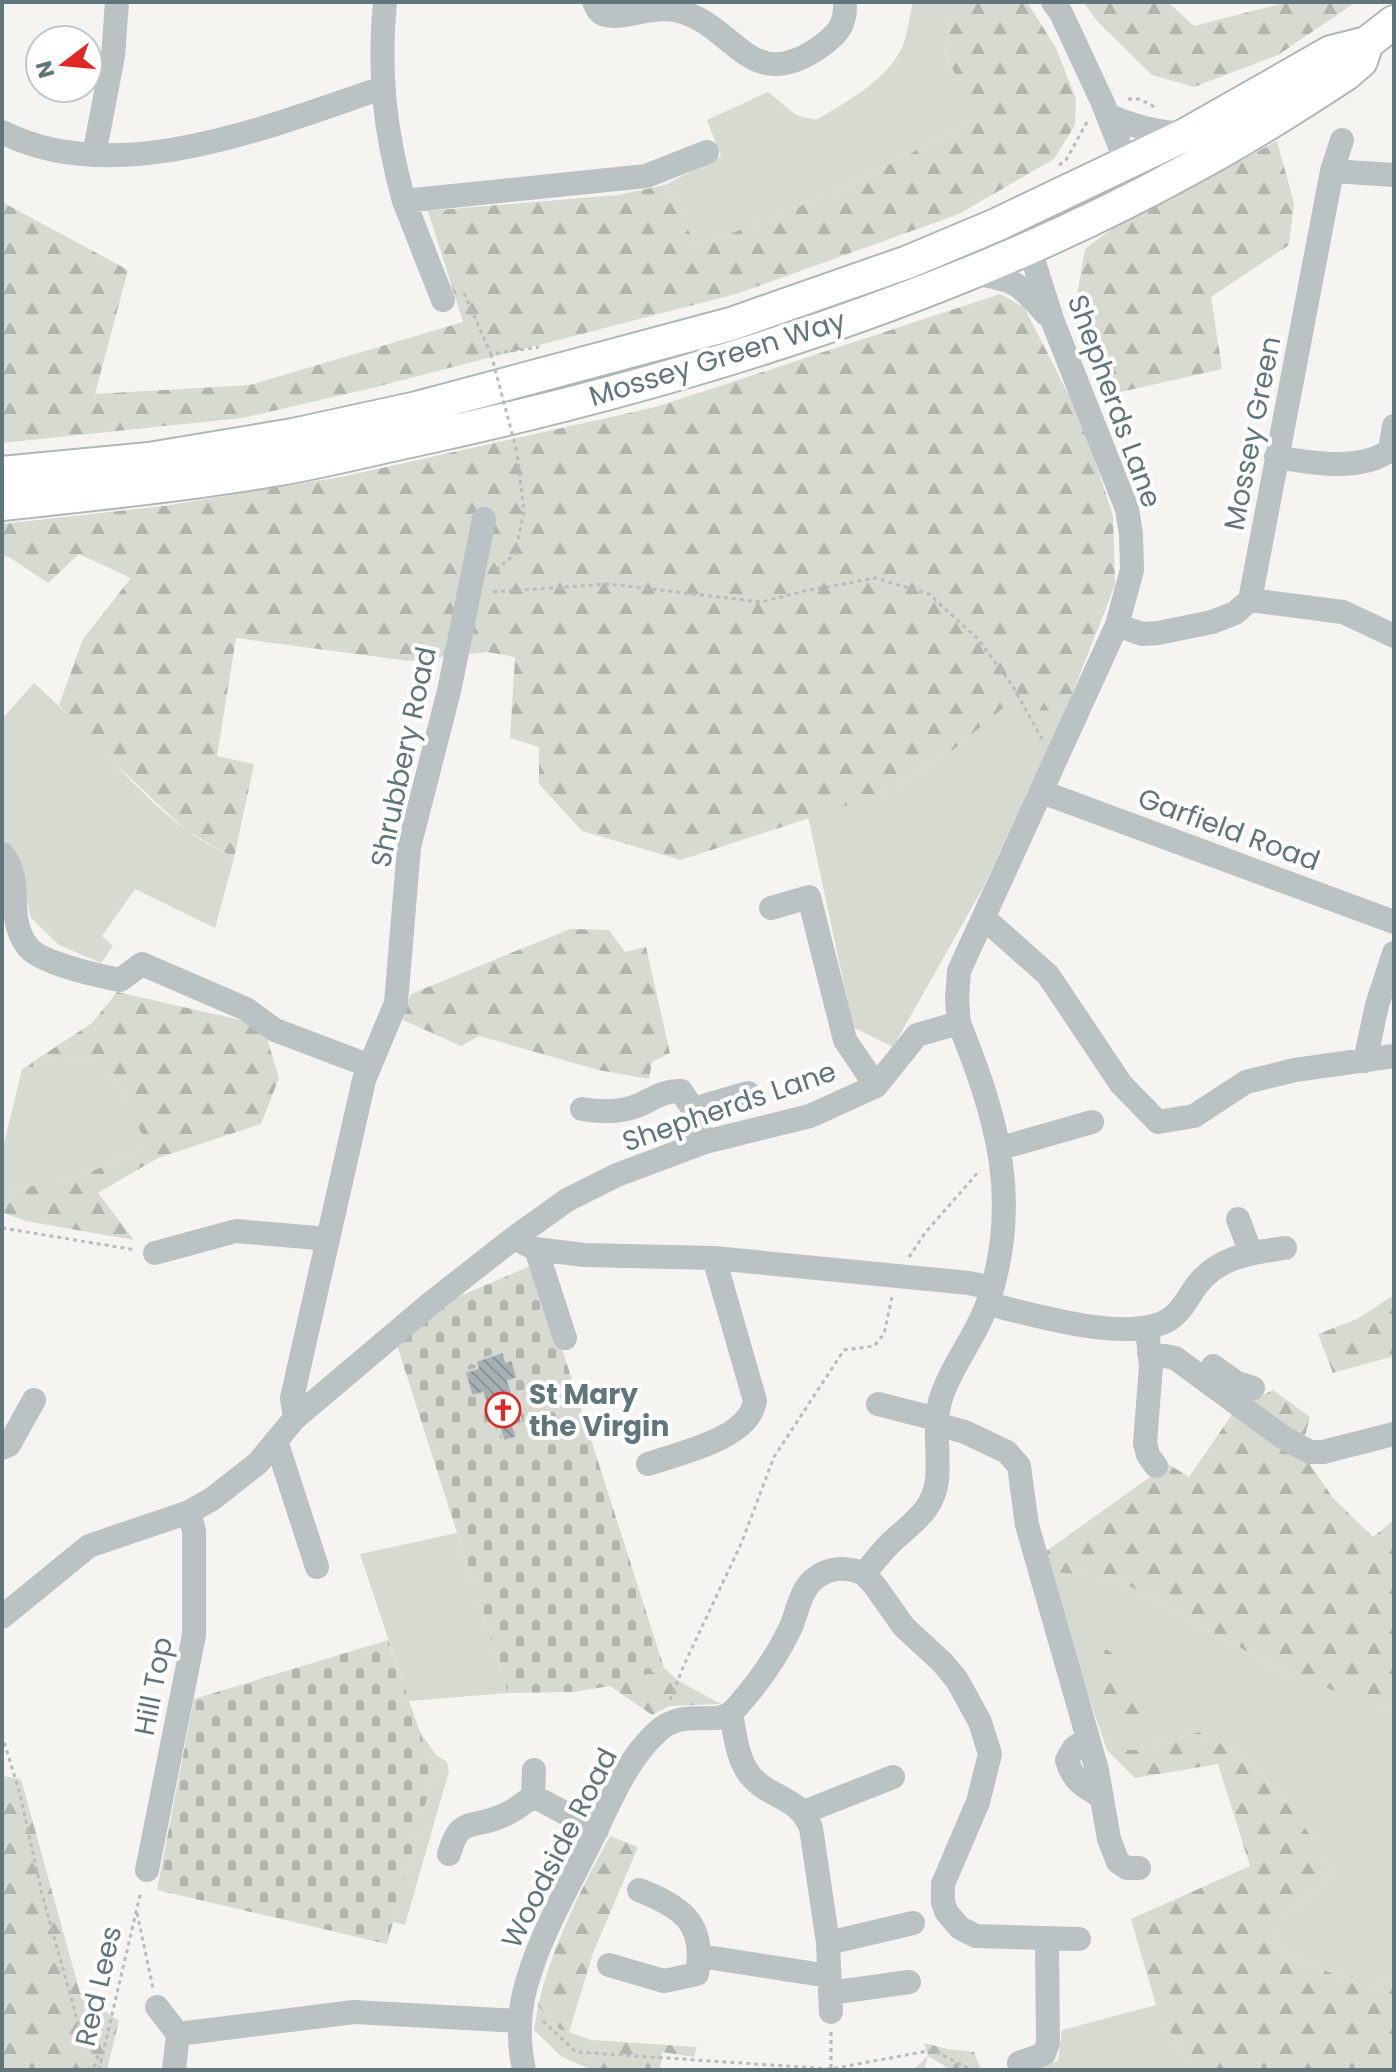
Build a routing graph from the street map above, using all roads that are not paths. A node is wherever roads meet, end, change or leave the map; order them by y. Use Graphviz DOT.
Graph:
graph roads {
  1 [pos="117,2"];
  2 [pos="385,2"];
  3 [pos="594,2"];
  4 [pos="845,2"];
  5 [pos="1053,2"];
  6 [pos="1394,22"];
  7 [pos="1367,43"];
  8 [pos="1338,80"];
  9 [pos="382,88"];
  10 [pos="1106,112"];
  11 [pos="2,132"];
  12 [pos="1187,134"];
  13 [pos="1342,140"];
  14 [pos="707,152"];
  15 [pos="94,155"];
  16 [pos="1127,164"];
  17 [pos="1332,171"];
  18 [pos="1394,175"];
  19 [pos="404,201"];
  20 [pos="1029,247"];
  21 [pos="968,273"];
  22 [pos="453,296"];
  23 [pos="1053,322"];
  24 [pos="731,324"];
  25 [pos="1394,426"];
  26 [pos="1276,457"];
  27 [pos="2,473"];
  28 [pos="2,504"];
  29 [pos="484,519"];
  30 [pos="1250,600"];
  31 [pos="1117,625"];
  32 [pos="1394,636"];
  33 [pos="1042,792"];
  34 [pos="2,854"];
  35 [pos="771,908"];
  36 [pos="985,919"];
  37 [pos="1394,922"];
  38 [pos="1394,953"];
  39 [pos="959,1023"];
  40 [pos="1394,1056"];
  41 [pos="1365,1061"];
  42 [pos="370,1066"];
  43 [pos="876,1086"];
  44 [pos="748,1093"];
  45 [pos="582,1109"];
  46 [pos="693,1109"];
  47 [pos="1092,1122"];
  48 [pos="703,1142"];
  49 [pos="1001,1148"];
  50 [pos="1238,1219"];
  51 [pos="328,1239"];
  52 [pos="525,1243"];
  53 [pos="1285,1248"];
  54 [pos="155,1253"];
  55 [pos="1251,1253"];
  56 [pos="714,1258"];
  57 [pos="990,1296"];
  58 [pos="565,1338"];
  59 [pos="1148,1347"];
  60 [pos="1253,1388"];
  61 [pos="34,1400"];
  62 [pos="878,1404"];
  63 [pos="295,1418"];
  64 [pos="937,1422"];
  65 [pos="1394,1434"];
  66 [pos="276,1441"];
  67 [pos="2,1448"];
  68 [pos="648,1464"];
  69 [pos="1156,1466"];
  70 [pos="189,1512"];
  71 [pos="317,1567"];
  72 [pos="864,1574"];
  73 [pos="2,1617"];
  74 [pos="731,1714"];
  75 [pos="534,1770"];
  76 [pos="893,1777"];
  77 [pos="533,1796"];
  78 [pos="804,1812"];
  79 [pos="597,1830"];
  80 [pos="449,1854"];
  81 [pos="1139,1868"];
  82 [pos="147,1870"];
  83 [pos="639,1890"];
  84 [pos="913,1923"];
  85 [pos="1047,1939"];
  86 [pos="1079,1939"];
  87 [pos="828,1943"];
  88 [pos="700,1956"];
  89 [pos="609,1965"];
  90 [pos="909,1982"];
  91 [pos="830,1994"];
  92 [pos="157,2007"];
  93 [pos="519,2021"];
  94 [pos="178,2034"];
  95 [pos="1019,2063"];
  96 [pos="174,2070"];
  97 [pos="524,2070"];
  1 -- 15 [label="street"];
  2 -- 9 [label="street"];
  3 -- 4 [label="street"];
  5 -- 10 [label="street"];
  6 -- 7 [label="main road, Mossey Green Way"];
  7 -- 8 [label="main road, Mossey Green Way"];
  7 -- 12 [label="main road, Mossey Green Way"];
  8 -- 16 [label="main road"];
  8 -- 20 [label="main road, Mossey Green Way"];
  9 -- 15 [label="street"];
  9 -- 19 [label="street"];
  10 -- 12 [label="street"];
  10 -- 16 [label="street"];
  11 -- 15 [label="street"];
  12 -- 16 [label="main road, Mossey Green Way"];
  13 -- 17 [label="street, Mossey Green"];
  14 -- 19 [label="street"];
  16 -- 24 [label="main road, Mossey Green Way"];
  17 -- 18 [label="street"];
  17 -- 26 [label="street, Mossey Green"];
  19 -- 22 [label="street"];
  20 -- 21 [label="main road, Mossey Green Way"];
  20 -- 23 [label="street, Shepherds Lane"];
  20 -- 24 [label="main road"];
  21 -- 23 [label="street"];
  21 -- 28 [label="main road, Mossey Green Way"];
  23 -- 31 [label="street, Shepherds Lane"];
  24 -- 27 [label="main road, Mossey Green Way"];
  25 -- 26 [label="street"];
  26 -- 30 [label="street, Mossey Green"];
  29 -- 42 [label="street, Shrubbery Road"];
  30 -- 31 [label="street"];
  30 -- 32 [label="street"];
  31 -- 33 [label="street, Shepherds Lane"];
  33 -- 36 [label="street, Shepherds Lane"];
  33 -- 37 [label="street, Garfield Road"];
  34 -- 42 [label="street"];
  35 -- 43 [label="street"];
  36 -- 39 [label="street, Shepherds Lane"];
  36 -- 41 [label="street"];
  38 -- 41 [label="street"];
  39 -- 43 [label="street, Shepherds Lane"];
  39 -- 49 [label="street"];
  40 -- 41 [label="street"];
  42 -- 51 [label="street, Shrubbery Road"];
  43 -- 48 [label="street, Shepherds Lane"];
  44 -- 46 [label="street"];
  45 -- 46 [label="street"];
  46 -- 48 [label="street"];
  47 -- 49 [label="street"];
  48 -- 52 [label="street, Shepherds Lane"];
  49 -- 57 [label="street"];
  50 -- 55 [label="street"];
  51 -- 54 [label="street"];
  51 -- 63 [label="street, Shrubbery Road"];
  52 -- 56 [label="street"];
  52 -- 58 [label="street"];
  52 -- 63 [label="street, Shepherds Lane"];
  53 -- 55 [label="street"];
  55 -- 59 [label="street"];
  56 -- 57 [label="street"];
  56 -- 68 [label="street"];
  57 -- 59 [label="street"];
  57 -- 64 [label="street"];
  59 -- 60 [label="street"];
  59 -- 65 [label="street"];
  59 -- 69 [label="street"];
  61 -- 67 [label="street"];
  62 -- 64 [label="street"];
  63 -- 66 [label="street, Shepherds Lane"];
  64 -- 72 [label="street"];
  64 -- 81 [label="street"];
  66 -- 70 [label="street, Shepherds Lane"];
  66 -- 71 [label="street"];
  70 -- 73 [label="street, Shepherds Lane"];
  70 -- 82 [label="street, Hill Top"];
  72 -- 74 [label="street"];
  72 -- 85 [label="street"];
  74 -- 78 [label="street"];
  74 -- 79 [label="street, Woodside Road"];
  75 -- 77 [label="street"];
  76 -- 78 [label="street"];
  77 -- 79 [label="street"];
  77 -- 80 [label="street"];
  78 -- 87 [label="street"];
  79 -- 93 [label="street, Woodside Road"];
  83 -- 88 [label="street"];
  84 -- 87 [label="street"];
  85 -- 86 [label="street"];
  85 -- 95 [label="street"];
  87 -- 91 [label="street"];
  88 -- 89 [label="street"];
  88 -- 91 [label="street"];
  90 -- 91 [label="street"];
  92 -- 94 [label="street"];
  93 -- 94 [label="street"];
  93 -- 97 [label="street, Woodside Road"];
  94 -- 96 [label="street"];
}
